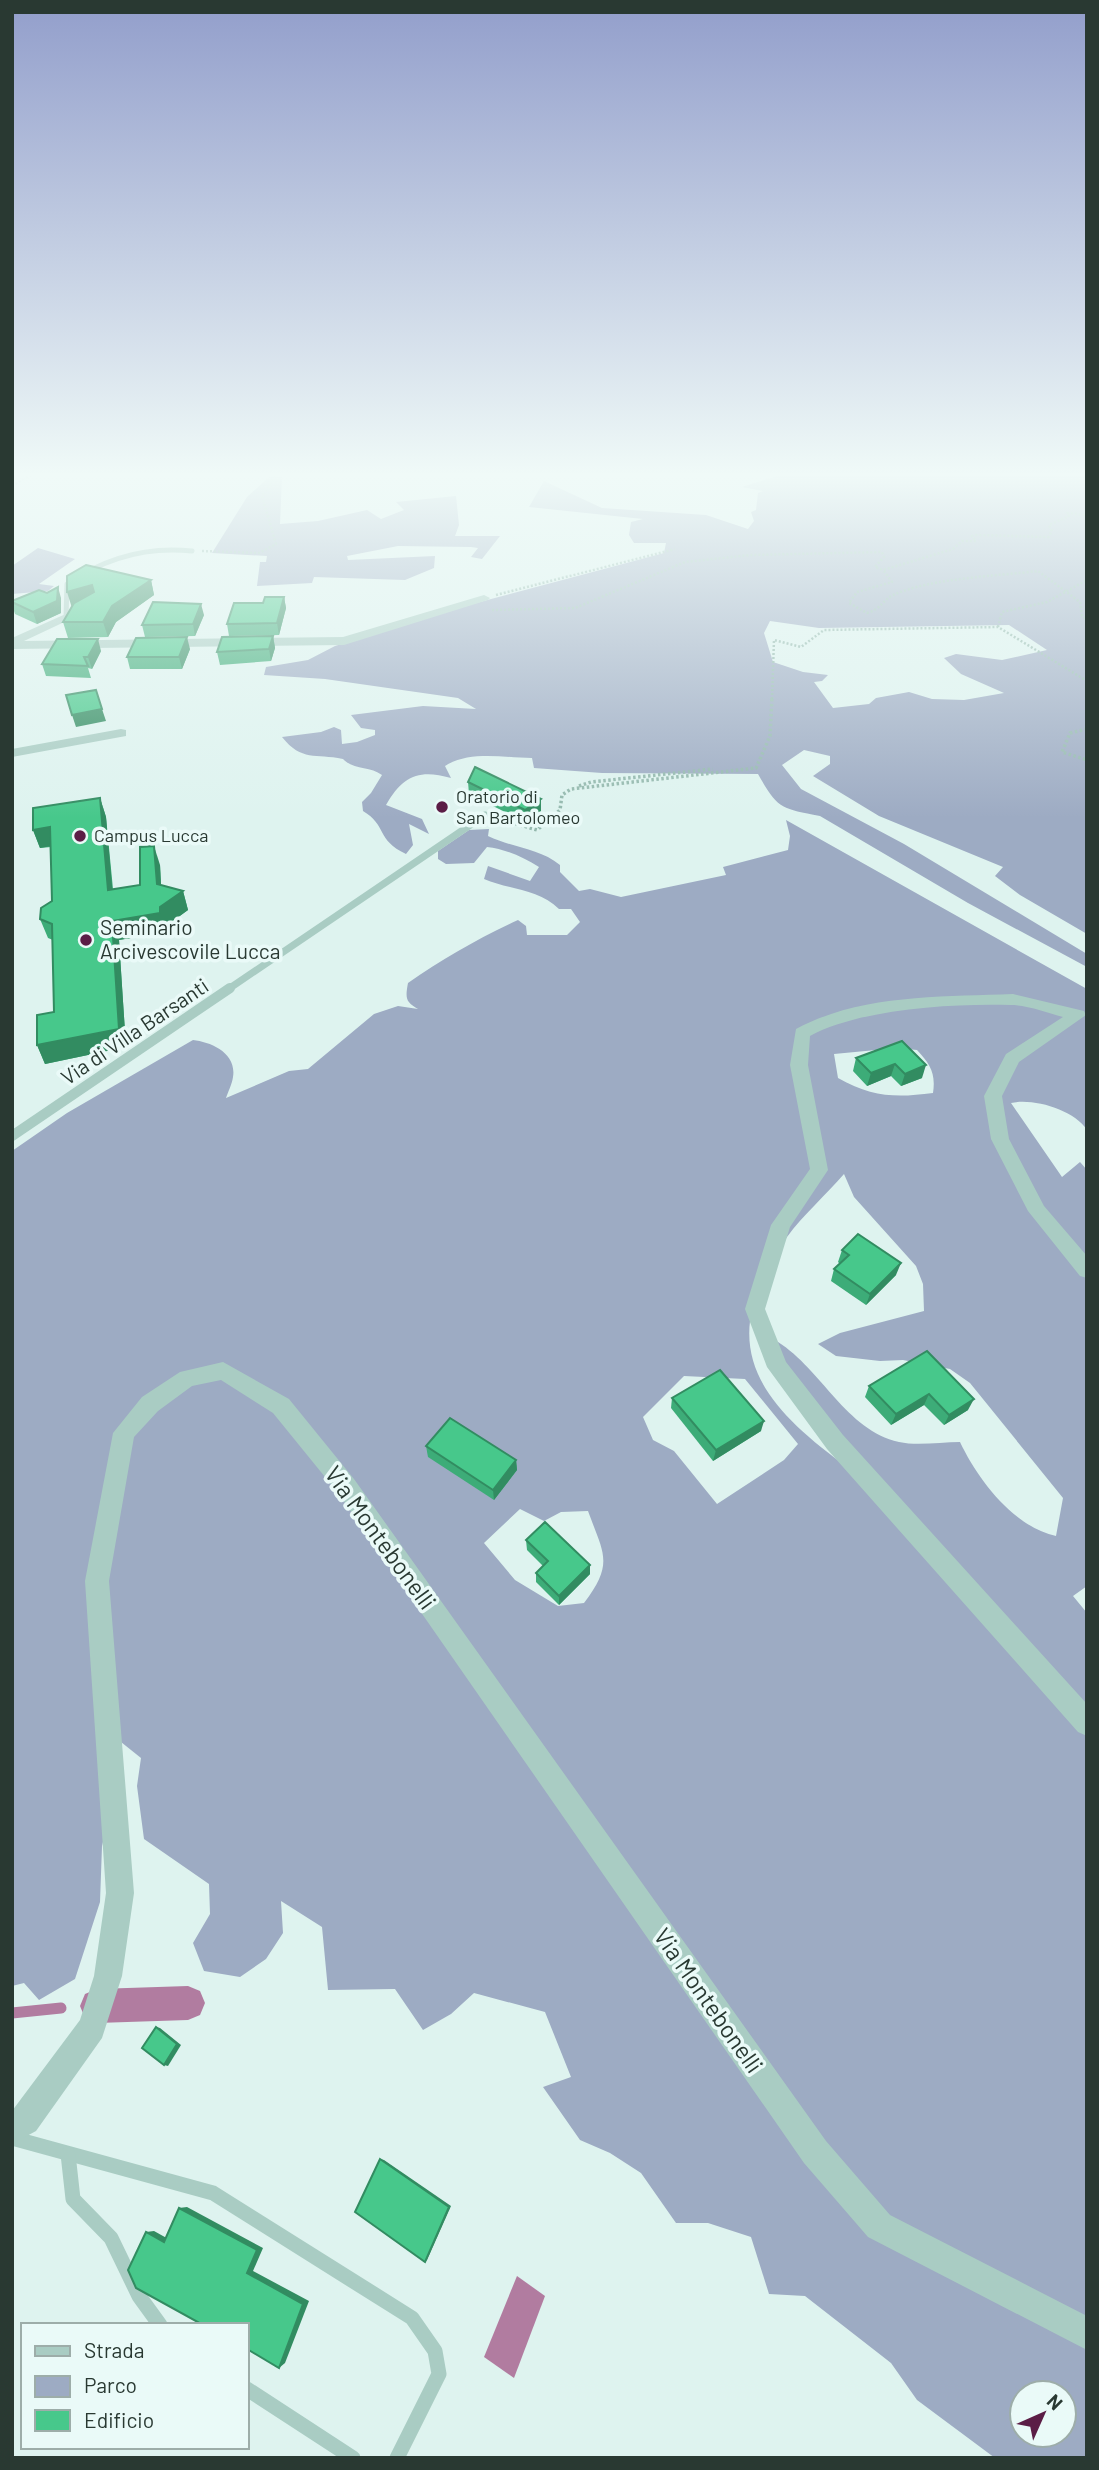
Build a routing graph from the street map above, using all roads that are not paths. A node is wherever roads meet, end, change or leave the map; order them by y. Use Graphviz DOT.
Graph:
graph roads {
  1 [pos="67,587"];
  2 [pos="483,604"];
  3 [pos="92,605"];
  4 [pos="66,618"];
  5 [pos="12,643"];
  6 [pos="121,733"];
  7 [pos="12,753"];
  8 [pos="485,814"];
  9 [pos="12,1136"];
  10 [pos="1087,1270"];
  11 [pos="1087,1723"];
  12 [pos="12,2129"];
  13 [pos="12,2138"];
  14 [pos="68,2154"];
  15 [pos="159,2323"];
  16 [pos="1087,2334"];
  17 [pos="248,2390"];
  18 [pos="353,2458"];
  19 [pos="397,2458"];
  1 -- 4 [label="lane"];
  2 -- 5 [label="street"];
  3 -- 4 [label="street"];
  4 -- 5 [label="street"];
  6 -- 7 [label="street"];
  8 -- 9 [label="lane, Via di Villa Barsanti"];
  10 -- 11 [label="street"];
  12 -- 16 [label="street, Via Montebonelli"];
  13 -- 14 [label="lane"];
  14 -- 15 [label="lane"];
  14 -- 19 [label="lane"];
  17 -- 18 [label="lane"];
}
